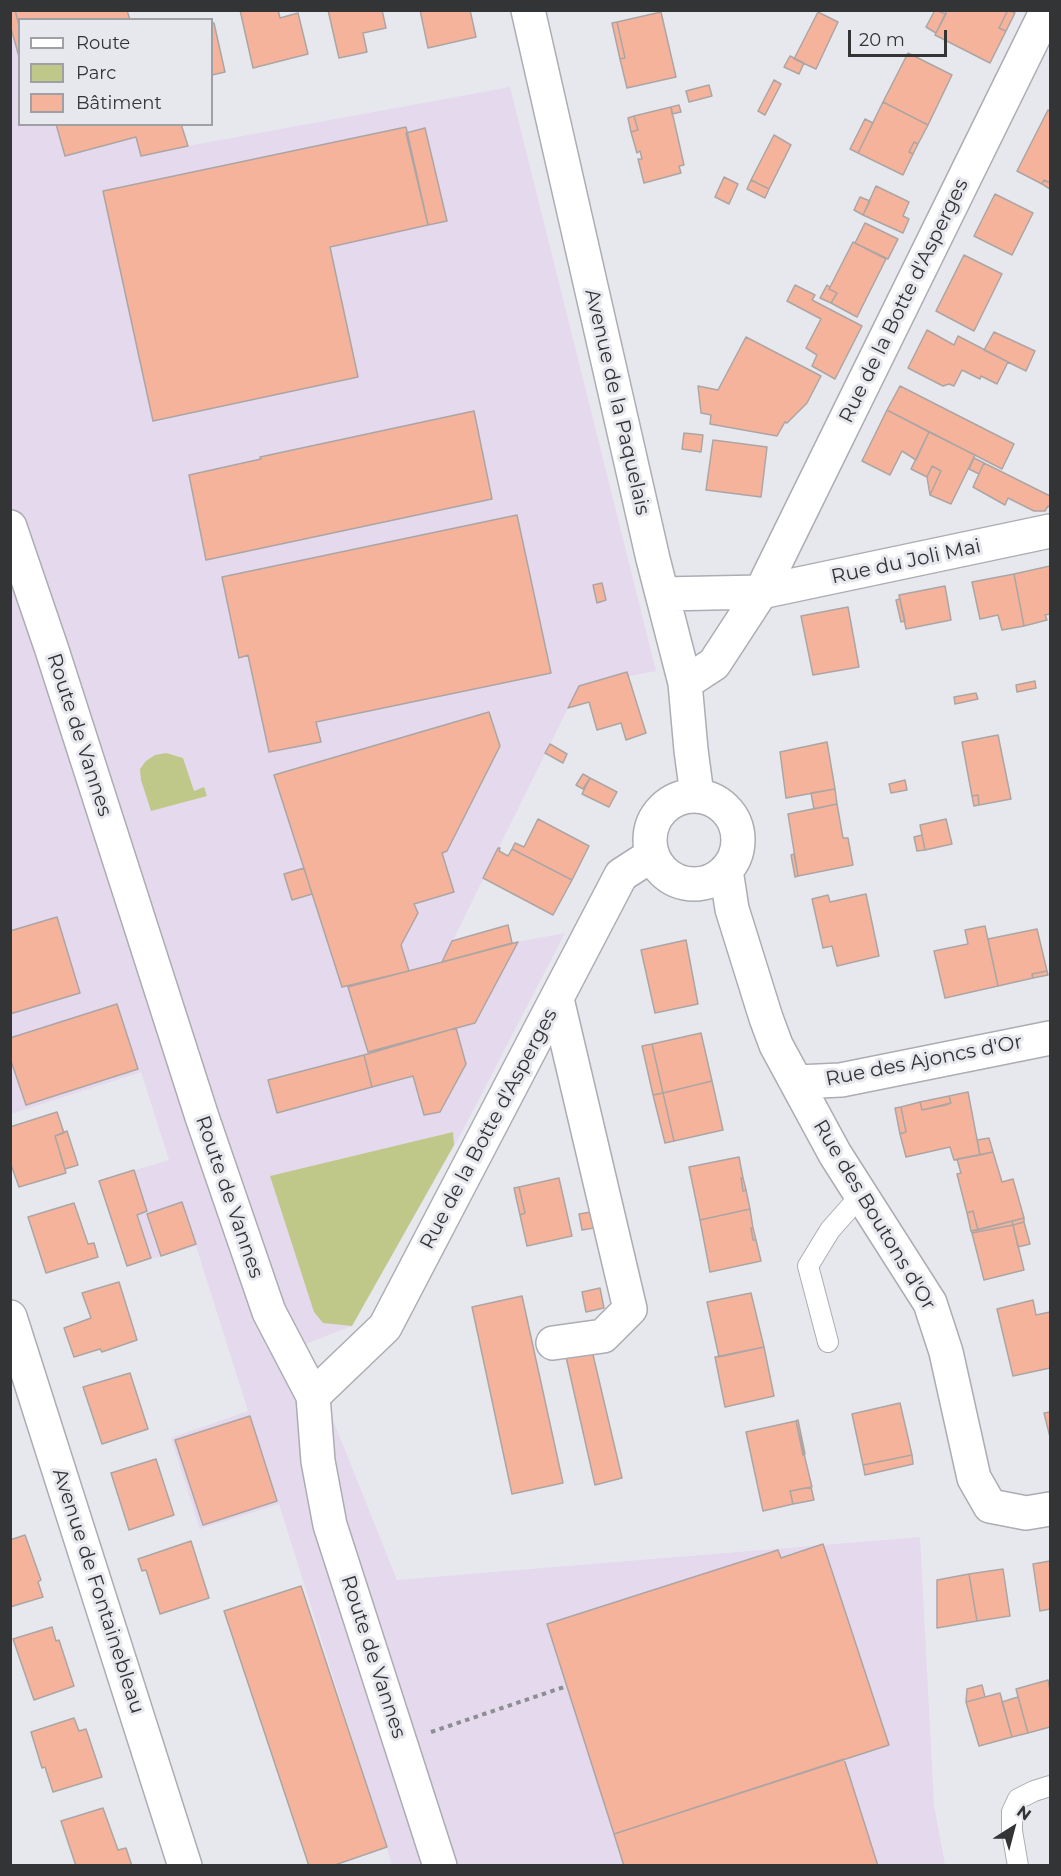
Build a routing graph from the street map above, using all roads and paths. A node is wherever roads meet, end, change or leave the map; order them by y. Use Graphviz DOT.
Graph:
graph roads {
  1 [pos="528,10"];
  2 [pos="1047,10"];
  3 [pos="10,527"];
  4 [pos="1050,531"];
  5 [pos="761,592"];
  6 [pos="662,594"];
  7 [pos="685,683"];
  8 [pos="697,795"];
  9 [pos="652,855"];
  10 [pos="726,870"];
  11 [pos="557,999"];
  12 [pos="1050,1038"];
  13 [pos="797,1082"];
  14 [pos="861,1195"];
  15 [pos="10,1317"];
  16 [pos="828,1342"];
  17 [pos="553,1343"];
  18 [pos="313,1396"];
  19 [pos="1050,1509"];
  20 [pos="567,1686"];
  21 [pos="400,1742"];
  22 [pos="1050,1786"];
  23 [pos="185,1866"];
  24 [pos="440,1866"];
  25 [pos="1018,1866"];
  1 -- 6 [label="street, Avenue de la Paquelais"];
  2 -- 5 [label="street, Rue de la Botte d'Asperges"];
  3 -- 18 [label="street, Route de Vannes"];
  4 -- 5 [label="street, Rue du Joli Mai"];
  5 -- 6 [label="street"];
  5 -- 7 [label="street, Rue de la Botte d'Asperges"];
  6 -- 7 [label="street, Avenue de la Paquelais"];
  7 -- 8 [label="street, Avenue de la Paquelais"];
  8 -- 9 [label="street"];
  8 -- 10 [label="street"];
  9 -- 10 [label="street"];
  9 -- 11 [label="street, Rue de la Botte d'Asperges"];
  10 -- 13 [label="street, Rue des Boutons d'Or"];
  11 -- 17 [label="street"];
  11 -- 18 [label="street, Rue de la Botte d'Asperges"];
  12 -- 13 [label="street, Rue des Ajoncs d'Or"];
  13 -- 14 [label="street, Rue des Boutons d'Or"];
  14 -- 16 [label="lane"];
  14 -- 19 [label="street, Rue des Boutons d'Or"];
  15 -- 23 [label="street, Avenue de Fontainebleau"];
  18 -- 21 [label="street, Route de Vannes"];
  20 -- 21 [label="path"];
  21 -- 24 [label="street, Route de Vannes"];
  22 -- 25 [label="lane"];
}
